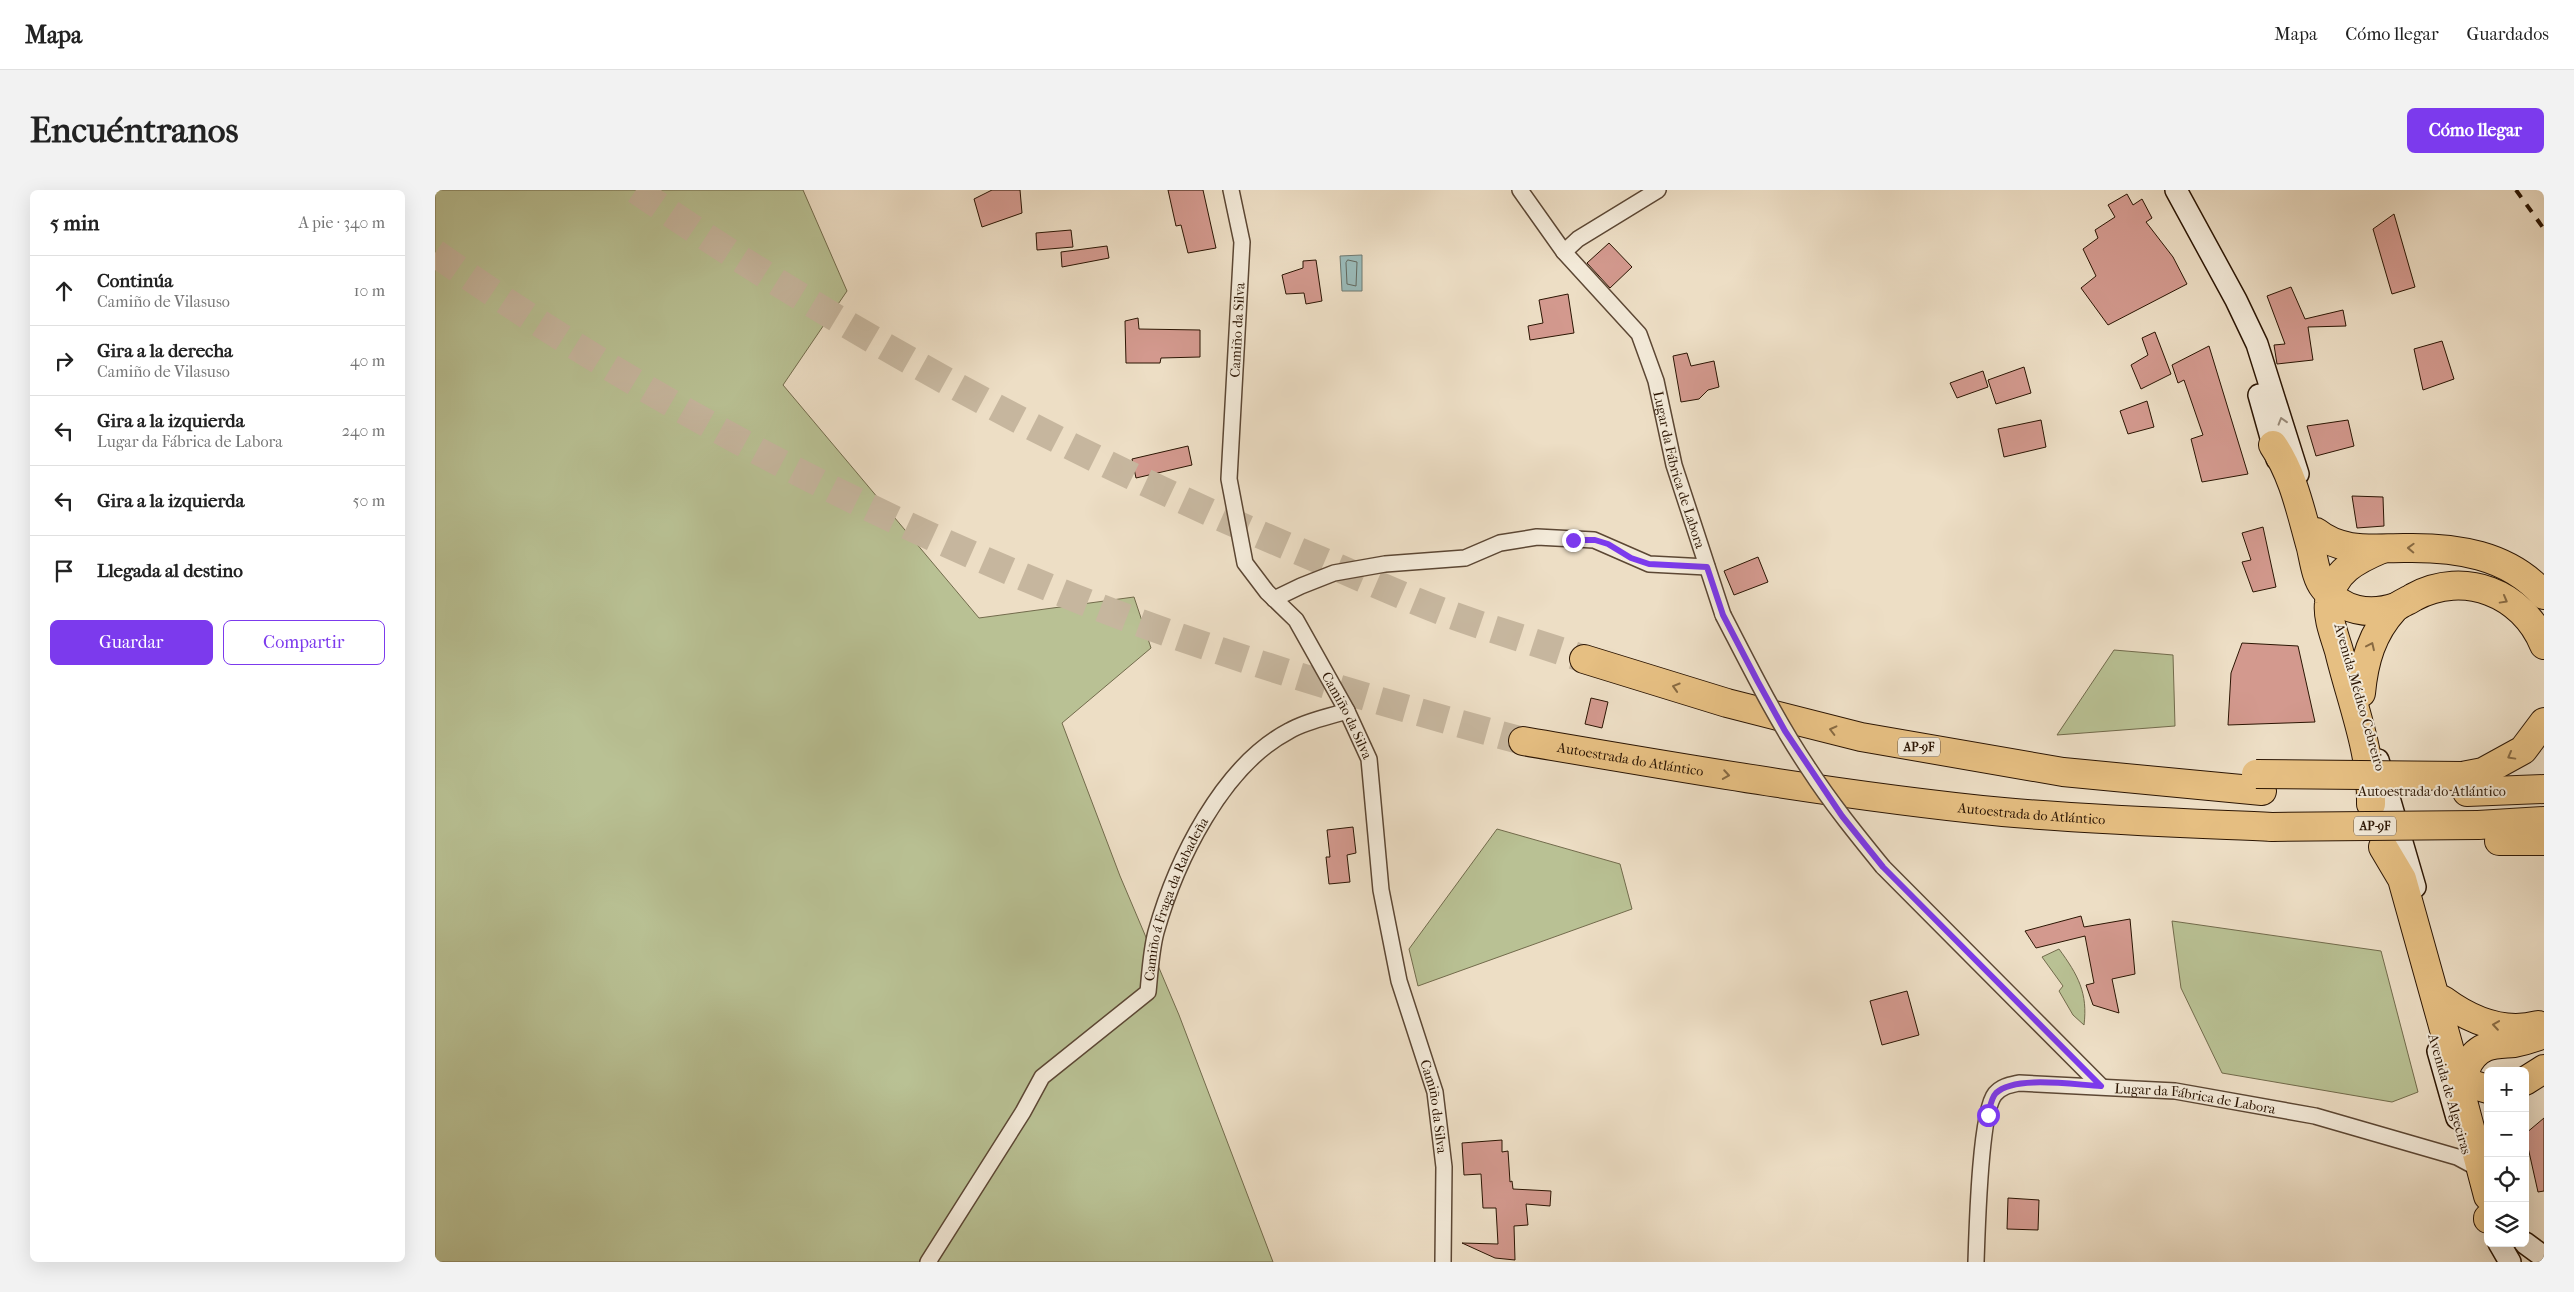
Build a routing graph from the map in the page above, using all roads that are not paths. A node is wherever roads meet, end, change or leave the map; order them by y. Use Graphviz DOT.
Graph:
graph roads {
  1 [pos="1231,190"];
  2 [pos="1520,190"];
  3 [pos="1658,190"];
  4 [pos="2176,190"];
  5 [pos="1564,252"];
  6 [pos="2220,273"];
  7 [pos="2273,445"];
  8 [pos="2316,532"];
  9 [pos="2382,549"];
  10 [pos="1707,567"];
  11 [pos="2331,595"];
  12 [pos="2544,595"];
  13 [pos="1274,599"];
  14 [pos="2396,608"];
  15 [pos="2544,645"];
  16 [pos="1585,659"];
  17 [pos="2361,693"];
  18 [pos="1347,711"];
  19 [pos="2544,722"];
  20 [pos="1523,741"];
  21 [pos="2465,784"];
  22 [pos="2544,788"];
  23 [pos="2371,804"];
  24 [pos="2544,821"];
  25 [pos="2479,833"];
  26 [pos="2544,841"];
  27 [pos="2383,847"];
  28 [pos="2443,1000"];
  29 [pos="2544,1024"];
  30 [pos="2430,1025"];
  31 [pos="2544,1034"];
  32 [pos="2463,1077"];
  33 [pos="2101,1086"];
  34 [pos="2484,1088"];
  35 [pos="2479,1160"];
  36 [pos="2484,1181"];
  37 [pos="2485,1202"];
  38 [pos="2529,1246"];
  39 [pos="2501,1247"];
  40 [pos="2509,1247"];
  41 [pos="2523,1247"];
  42 [pos="2544,1257"];
  43 [pos="929,1262"];
  44 [pos="1443,1262"];
  45 [pos="1976,1262"];
  46 [pos="2510,1262"];
  47 [pos="2516,1262"];
  48 [pos="2532,1262"];
  1 -- 13 [label="street, Camiño da Silva"];
  2 -- 5 [label="street, Lugar da Fábrica de Labora"];
  3 -- 5 [label="street"];
  4 -- 6 [label="main road, Avenida Médico Cebreiro"];
  5 -- 10 [label="street, Lugar da Fábrica de Labora"];
  6 -- 7 [label="main road, Avenida Médico Cebreiro"];
  8 -- 6 [label="main road, Avenida Médico Cebreiro, one-way"];
  7 -- 11 [label="highway"];
  7 -- 23 [label="main road, Avenida Médico Cebreiro"];
  8 -- 9 [label="highway"];
  8 -- 11 [label="main road, Avenida Médico Cebreiro"];
  9 -- 11 [label="highway"];
  12 -- 9 [label="highway, one-way"];
  10 -- 13 [label="street"];
  10 -- 33 [label="street, Lugar da Fábrica de Labora, bridge"];
  11 -- 14 [label="highway"];
  11 -- 17 [label="main road, Avenida Médico Cebreiro"];
  11 -- 23 [label="highway"];
  13 -- 18 [label="street, Camiño da Silva"];
  14 -- 15 [label="highway, one-way"];
  17 -- 14 [label="highway, one-way"];
  21 -- 16 [label="highway, one-way, bridge"];
  17 -- 28 [label="main road, Avenida Médico Cebreiro"];
  18 -- 43 [label="street, Camiño á Fraga da Rabadeña"];
  18 -- 44 [label="street, Camiño da Silva"];
  19 -- 21 [label="highway, one-way"];
  20 -- 25 [label="highway, Autoestrada do Atlántico / AP-9F, one-way, bridge"];
  21 -- 22 [label="highway, Autoestrada do Atlántico"];
  23 -- 27 [label="main road, Avenida Médico Cebreiro"];
  24 -- 25 [label="highway, Autoestrada do Atlántico / AP-9F"];
  25 -- 26 [label="highway"];
  27 -- 30 [label="main road, Avenida Médico Cebreiro"];
  27 -- 32 [label="highway"];
  29 -- 28 [label="highway, one-way"];
  28 -- 32 [label="main road, Avenida Médico Cebreiro"];
  30 -- 35 [label="main road, Avenida de Algeciras"];
  31 -- 32 [label="highway"];
  32 -- 34 [label="highway"];
  32 -- 35 [label="main road, Avenida Médico Cebreiro"];
  32 -- 36 [label="highway"];
  33 -- 35 [label="street, Lugar da Fábrica de Labora"];
  33 -- 45 [label="street"];
  35 -- 37 [label="main road, Avenida de Algeciras"];
  38 -- 42 [label="main road"];
  39 -- 46 [label="main road"];
  40 -- 47 [label="main road"];
  41 -- 48 [label="main road"];
}
